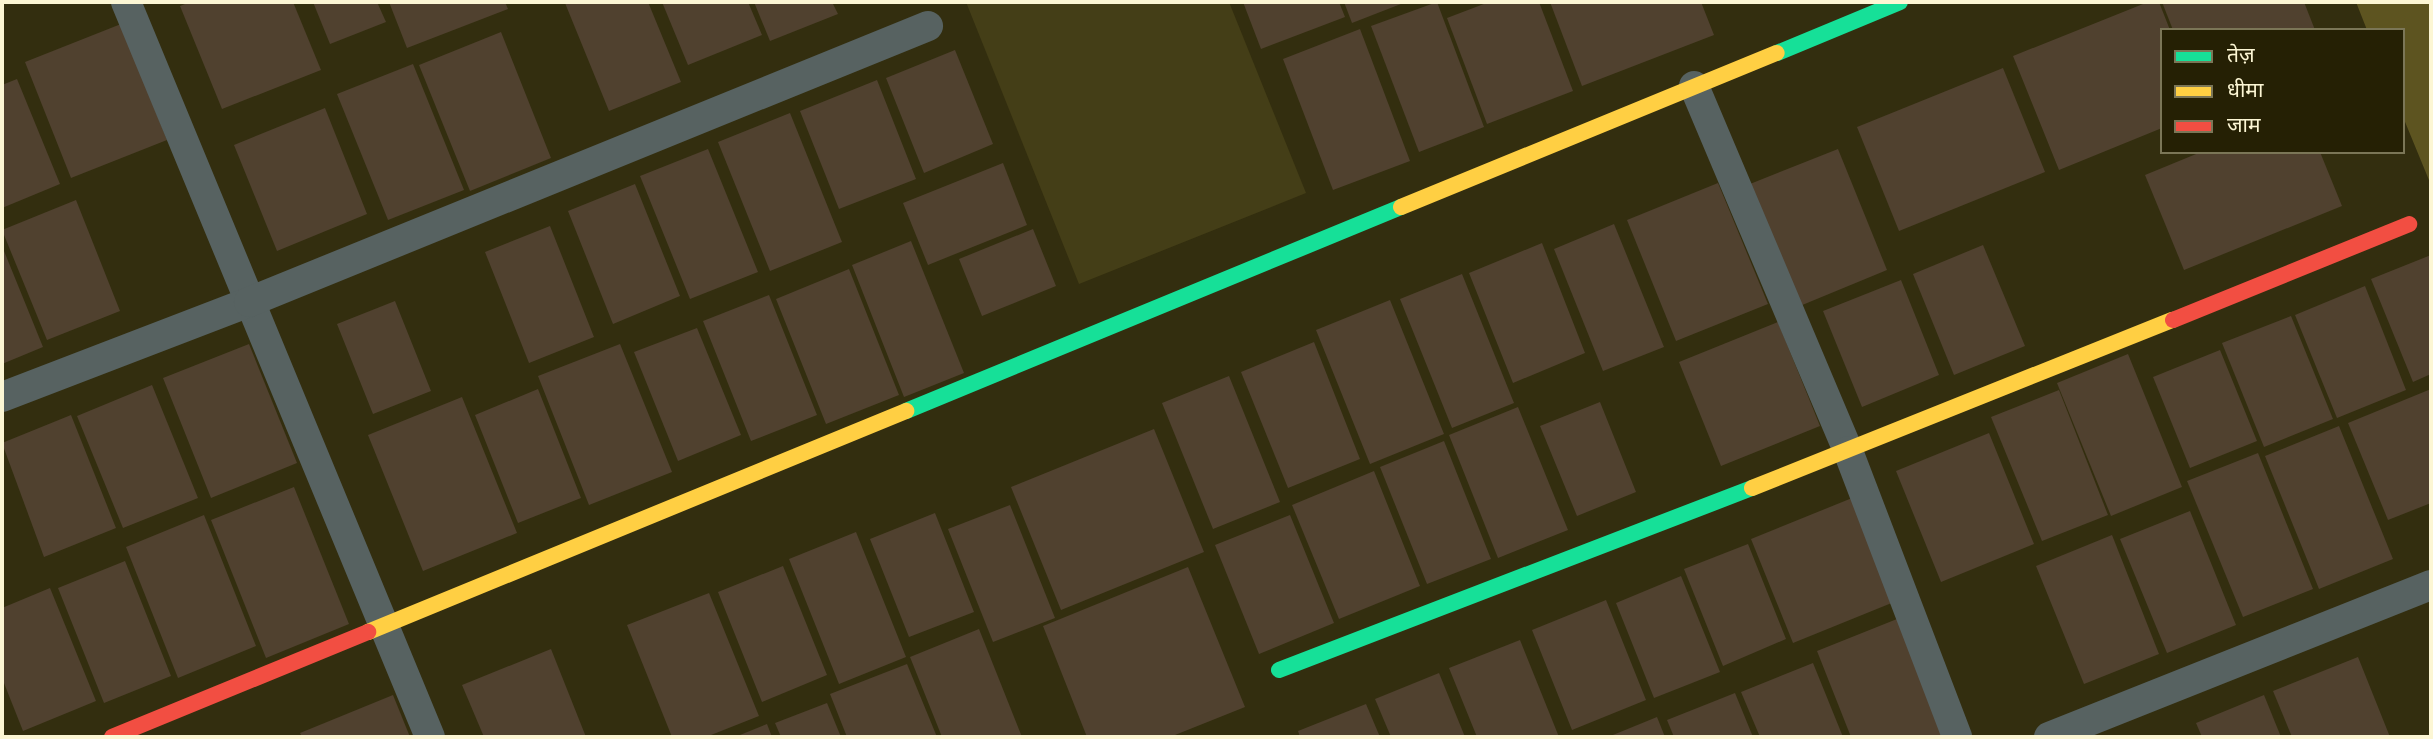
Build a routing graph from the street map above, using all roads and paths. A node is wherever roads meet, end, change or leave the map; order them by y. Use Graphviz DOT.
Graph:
graph roads {
  1 [pos="126,2"];
  2 [pos="1900,2"];
  3 [pos="1850,11"];
  4 [pos="928,26"];
  5 [pos="1694,86"];
  6 [pos="2409,224"];
  7 [pos="249,302"];
  8 [pos="2,397"];
  9 [pos="1848,451"];
  10 [pos="2431,585"];
  11 [pos="382,626"];
  12 [pos="1279,670"];
  13 [pos="112,737"];
  14 [pos="430,737"];
  15 [pos="1957,737"];
  16 [pos="2049,737"];
  1 -- 7 [label="street"];
  2 -- 3 [label="street"];
  3 -- 5 [label="street"];
  4 -- 7 [label="street"];
  5 -- 9 [label="street"];
  5 -- 11 [label="street"];
  6 -- 9 [label="street"];
  7 -- 8 [label="street"];
  7 -- 11 [label="street"];
  9 -- 12 [label="street"];
  9 -- 15 [label="street"];
  10 -- 16 [label="street"];
  11 -- 13 [label="street"];
  11 -- 14 [label="street"];
}
